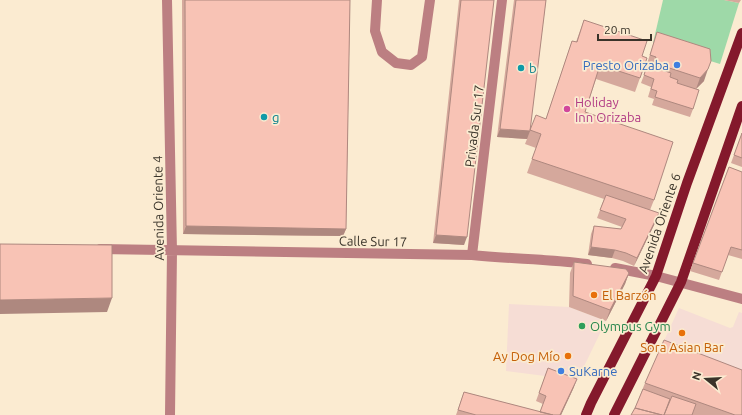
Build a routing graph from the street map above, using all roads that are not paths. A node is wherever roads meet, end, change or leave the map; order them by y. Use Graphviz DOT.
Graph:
graph roads {
  1 [pos="167,0"];
  2 [pos="377,0"];
  3 [pos="430,0"];
  4 [pos="502,0"];
  5 [pos="742,33"];
  6 [pos="742,106"];
  7 [pos="86,249"];
  8 [pos="172,252"];
  9 [pos="472,255"];
  10 [pos="656,276"];
  11 [pos="681,282"];
  12 [pos="742,299"];
  13 [pos="170,415"];
  14 [pos="586,415"];
  15 [pos="614,415"];
  1 -- 8 [label="street, Avenida Oriente 4"];
  2 -- 3 [label="street"];
  4 -- 9 [label="street, Privada Sur 17"];
  5 -- 10 [label="main road, Avenida Oriente 6"];
  6 -- 11 [label="main road"];
  7 -- 8 [label="street, Calle Sur 17"];
  8 -- 9 [label="street, Calle Sur 17"];
  8 -- 13 [label="street, Avenida Oriente 4"];
  9 -- 10 [label="street, Calle Sur 17"];
  10 -- 11 [label="street, Calle Sur 17"];
  10 -- 14 [label="main road, Avenida Oriente 6"];
  11 -- 12 [label="street, Calle Sur 17"];
  11 -- 15 [label="main road"];
}
